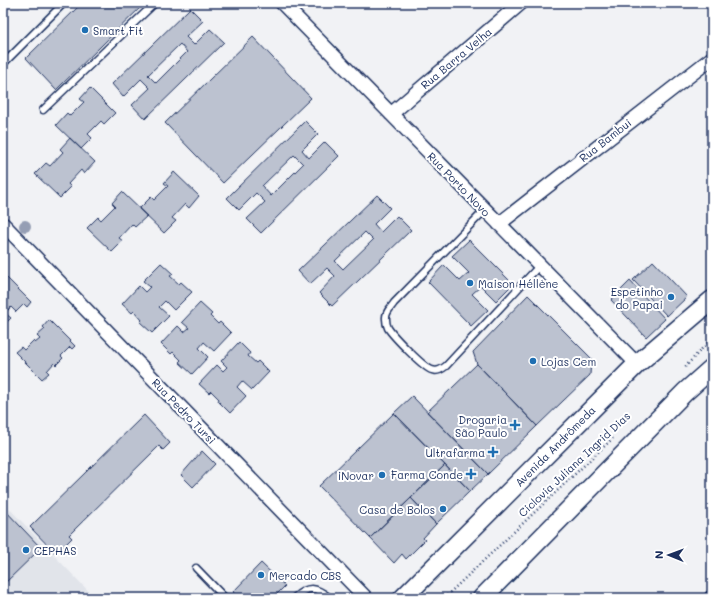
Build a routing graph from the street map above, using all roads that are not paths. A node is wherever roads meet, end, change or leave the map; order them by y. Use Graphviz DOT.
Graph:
graph roads {
  1 [pos="64,3"];
  2 [pos="155,3"];
  3 [pos="521,3"];
  4 [pos="286,4"];
  5 [pos="712,58"];
  6 [pos="3,64"];
  7 [pos="43,110"];
  8 [pos="391,114"];
  9 [pos="485,210"];
  10 [pos="3,224"];
  11 [pos="499,224"];
  12 [pos="540,266"];
  13 [pos="712,300"];
  14 [pos="637,364"];
  15 [pos="712,368"];
  16 [pos="196,568"];
  17 [pos="226,598"];
  18 [pos="294,598"];
  19 [pos="330,598"];
  20 [pos="366,598"];
  21 [pos="404,598"];
  22 [pos="482,598"];
  1 -- 6 [label="lane"];
  2 -- 7 [label="lane"];
  3 -- 8 [label="street, Rua Barra Velha"];
  4 -- 8 [label="street, Rua Porto Novo"];
  5 -- 11 [label="street, Rua Bambui"];
  8 -- 9 [label="street, Rua Porto Novo"];
  9 -- 11 [label="street, Rua Porto Novo"];
  9 -- 12 [label="lane"];
  10 -- 20 [label="street, Rua Pedro Tursi"];
  11 -- 12 [label="street, Rua Porto Novo"];
  12 -- 14 [label="street, Rua Porto Novo"];
  13 -- 14 [label="main road, Avenida Andrômeda"];
  14 -- 21 [label="main road, Avenida Andrômeda"];
  15 -- 22 [label="main road"];
  16 -- 17 [label="lane"];
  18 -- 19 [label="lane"];
}
